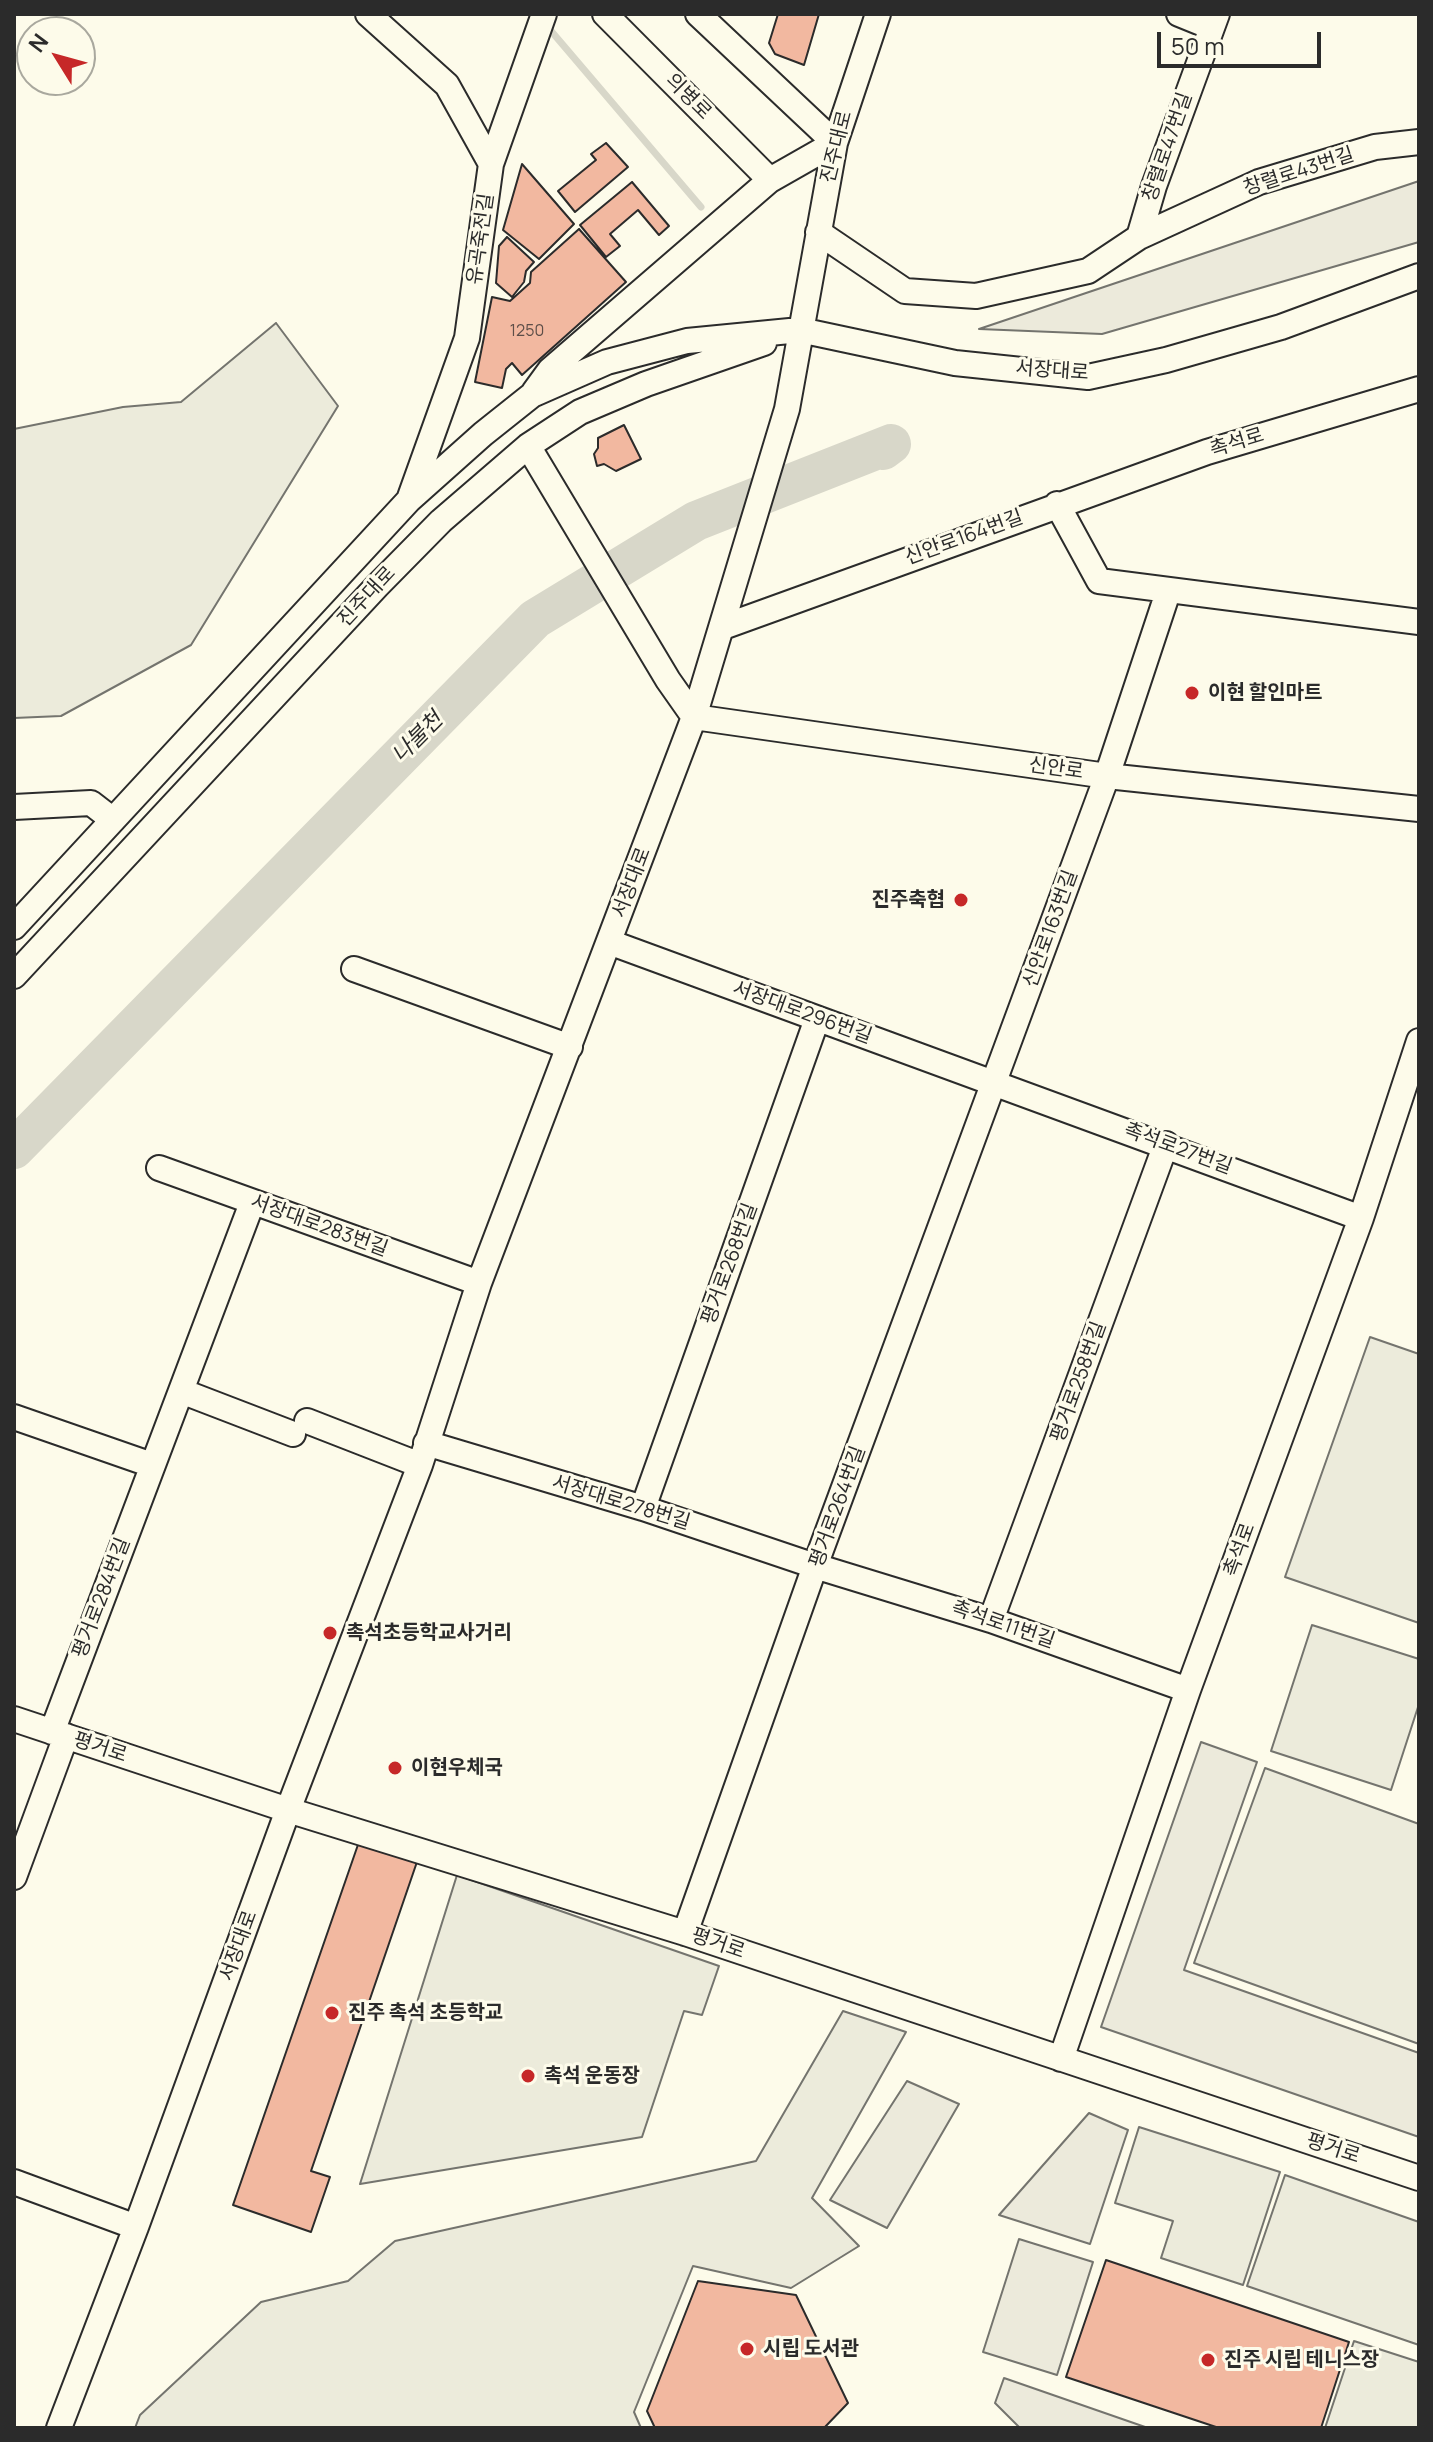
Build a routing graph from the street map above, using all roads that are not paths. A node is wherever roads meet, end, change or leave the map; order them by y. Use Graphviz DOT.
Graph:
graph roads {
  1 [pos="368,14"];
  2 [pos="544,14"];
  3 [pos="605,14"];
  4 [pos="698,14"];
  5 [pos="878,14"];
  6 [pos="1179,14"];
  7 [pos="1214,20"];
  8 [pos="1419,142"];
  9 [pos="835,143"];
  10 [pos="491,164"];
  11 [pos="770,180"];
  12 [pos="818,232"];
  13 [pos="1139,237"];
  14 [pos="1419,276"];
  15 [pos="800,330"];
  16 [pos="1419,389"];
  17 [pos="532,395"];
  18 [pos="528,446"];
  19 [pos="409,500"];
  20 [pos="1057,504"];
  21 [pos="1168,592"];
  22 [pos="1419,622"];
  23 [pos="723,627"];
  24 [pos="694,717"];
  25 [pos="1107,776"];
  26 [pos="14,807"];
  27 [pos="1419,809"];
  28 [pos="113,820"];
  29 [pos="14,927"];
  30 [pos="609,942"];
  31 [pos="354,969"];
  32 [pos="14,976"];
  33 [pos="817,1019"];
  34 [pos="1419,1041"];
  35 [pos="570,1047"];
  36 [pos="995,1083"];
  37 [pos="1166,1144"];
  38 [pos="159,1168"];
  39 [pos="252,1203"];
  40 [pos="1361,1218"];
  41 [pos="479,1283"];
  42 [pos="181,1391"];
  43 [pos="14,1417"];
  44 [pos="423,1454"];
  45 [pos="152,1465"];
  46 [pos="643,1508"];
  47 [pos="815,1566"];
  48 [pos="991,1620"];
  49 [pos="1188,1690"];
  50 [pos="14,1719"];
  51 [pos="59,1734"];
  52 [pos="288,1810"];
  53 [pos="14,1877"];
  54 [pos="685,1933"];
  55 [pos="1061,2059"];
  56 [pos="1419,2178"];
  57 [pos="14,2182"];
  58 [pos="136,2227"];
  59 [pos="59,2428"];
  1 -- 10 [label="street, 유곡죽전길"];
  2 -- 10 [label="street"];
  3 -- 11 [label="street, 의병로"];
  4 -- 9 [label="street"];
  5 -- 9 [label="street, 진주대로"];
  6 -- 7 [label="street"];
  7 -- 13 [label="street, 창렬로47번길"];
  8 -- 13 [label="street, 창렬로43번길"];
  9 -- 11 [label="street"];
  9 -- 12 [label="street, 진주대로"];
  10 -- 19 [label="street, 유곡죽전길"];
  11 -- 17 [label="street"];
  12 -- 13 [label="street, 창렬로43번길"];
  12 -- 15 [label="street, 진주대로"];
  14 -- 15 [label="street, 서장대로"];
  15 -- 17 [label="street, 진주대로"];
  15 -- 18 [label="street, 진주대로"];
  15 -- 23 [label="street, 서장대로"];
  16 -- 20 [label="street, 촉석로"];
  17 -- 19 [label="street, 진주대로"];
  18 -- 24 [label="street"];
  18 -- 32 [label="street, 진주대로"];
  19 -- 28 [label="street, 진주대로"];
  20 -- 21 [label="street"];
  20 -- 23 [label="street, 신안로164번길"];
  21 -- 22 [label="street"];
  21 -- 25 [label="street"];
  23 -- 24 [label="street, 서장대로"];
  24 -- 25 [label="street, 신안로"];
  24 -- 30 [label="street, 서장대로"];
  25 -- 27 [label="street, 신안로"];
  25 -- 36 [label="street, 신안로163번길"];
  26 -- 28 [label="street"];
  28 -- 29 [label="street, 진주대로"];
  30 -- 33 [label="street, 서장대로296번길"];
  30 -- 35 [label="street, 서장대로"];
  31 -- 35 [label="street"];
  33 -- 36 [label="street, 서장대로296번길"];
  33 -- 46 [label="street, 평거로268번길"];
  34 -- 40 [label="street, 촉석로"];
  35 -- 41 [label="street, 서장대로"];
  36 -- 37 [label="street, 촉석로27번길"];
  36 -- 47 [label="street, 평거로264번길"];
  37 -- 40 [label="street, 촉석로27번길"];
  37 -- 48 [label="street, 평거로258번길"];
  38 -- 39 [label="street, 서장대로283번길"];
  39 -- 41 [label="street, 서장대로283번길"];
  39 -- 42 [label="street, 평거로284번길"];
  40 -- 49 [label="street, 촉석로"];
  41 -- 44 [label="street, 서장대로"];
  42 -- 44 [label="street"];
  42 -- 45 [label="street, 평거로284번길"];
  43 -- 45 [label="street"];
  44 -- 46 [label="street, 서장대로278번길"];
  44 -- 52 [label="street, 서장대로"];
  45 -- 51 [label="street, 평거로284번길"];
  46 -- 47 [label="street, 서장대로278번길"];
  47 -- 48 [label="street, 촉석로11번길"];
  47 -- 54 [label="street, 평거로264번길"];
  48 -- 49 [label="street, 촉석로11번길"];
  49 -- 55 [label="street, 촉석로"];
  50 -- 51 [label="street, 평거로"];
  51 -- 52 [label="street, 평거로"];
  51 -- 53 [label="street, 평거로284번길"];
  52 -- 54 [label="street, 평거로"];
  52 -- 58 [label="street, 서장대로"];
  54 -- 55 [label="street, 평거로"];
  55 -- 56 [label="street, 평거로"];
  57 -- 58 [label="street"];
  58 -- 59 [label="street, 서장대로"];
}
